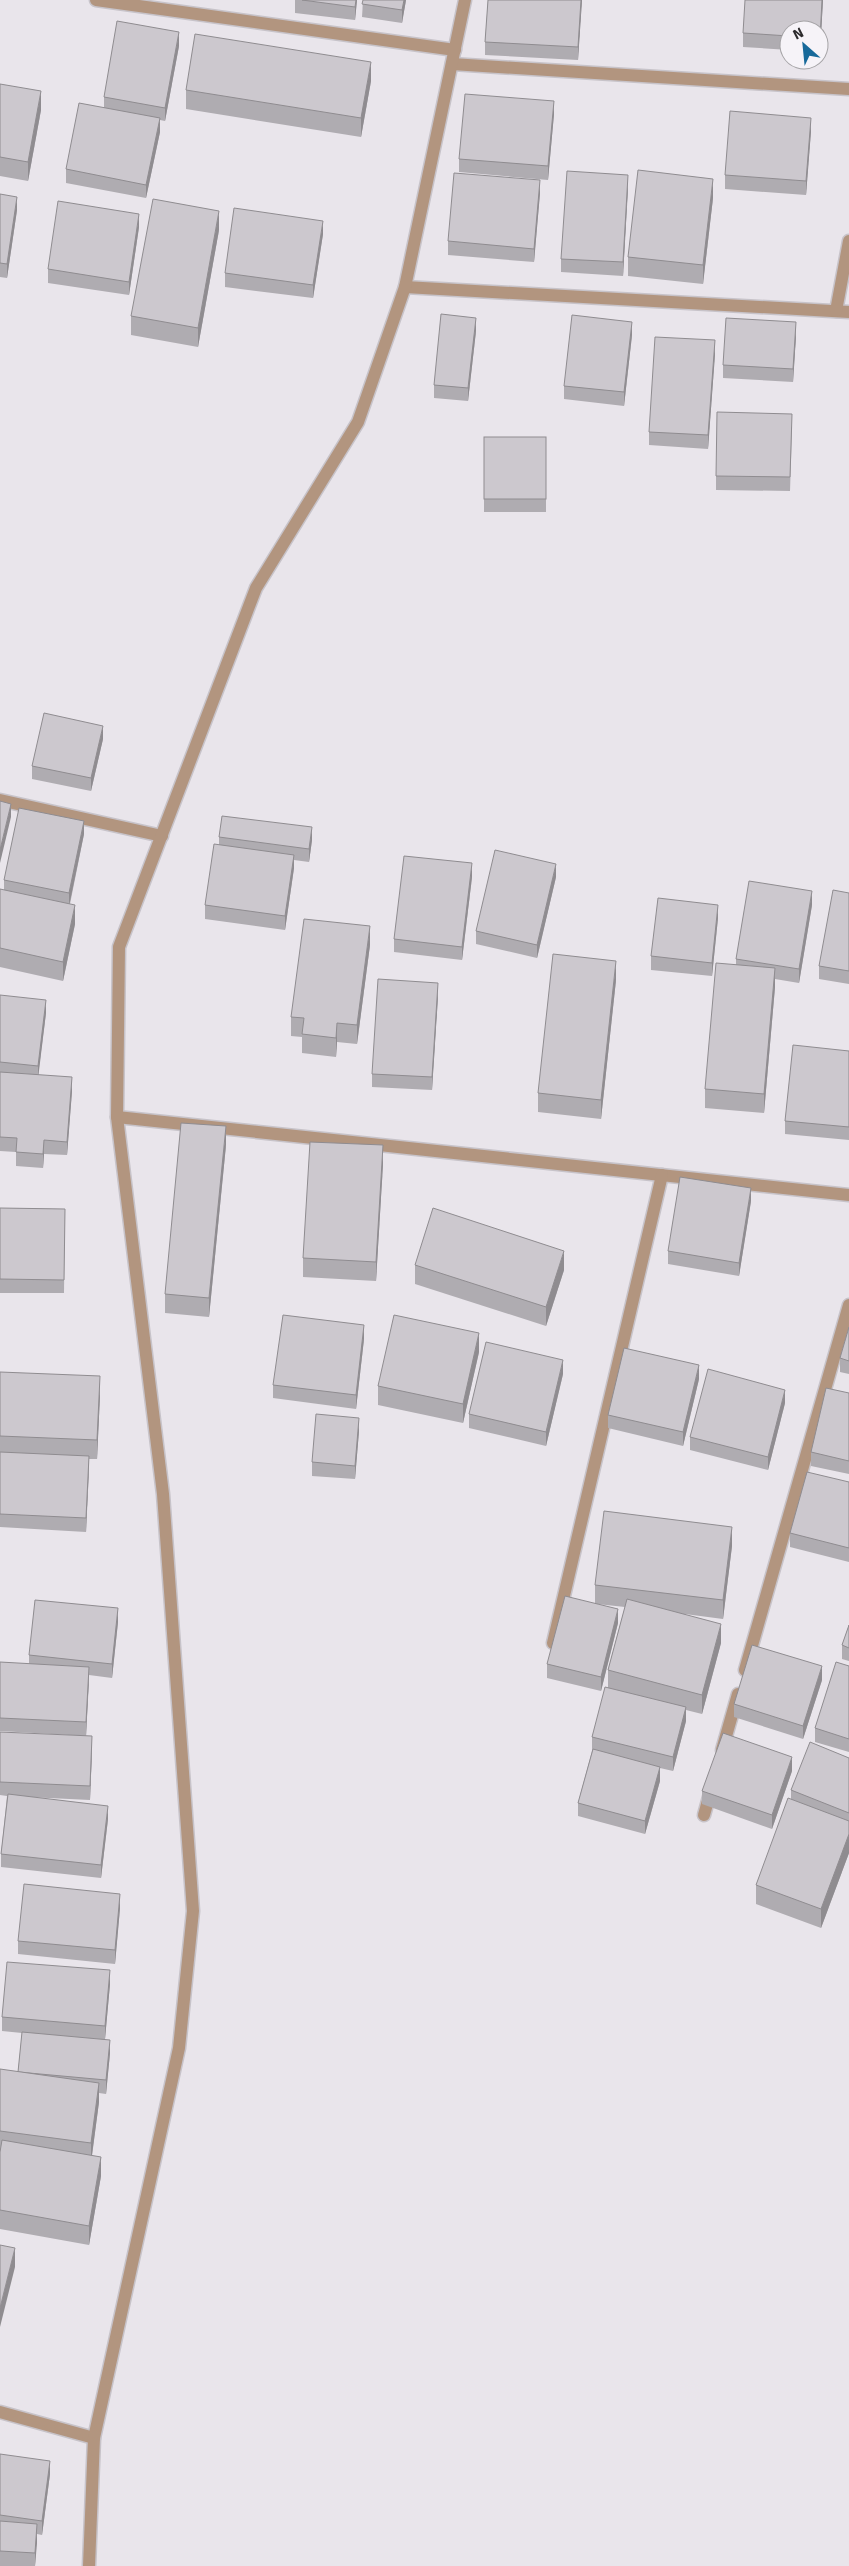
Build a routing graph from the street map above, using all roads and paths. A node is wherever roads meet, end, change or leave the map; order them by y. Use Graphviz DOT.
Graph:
graph roads {
  1 [pos="96,0"];
  2 [pos="465,0"];
  3 [pos="455,50"];
  4 [pos="452,64"];
  5 [pos="849,89"];
  6 [pos="849,241"];
  7 [pos="405,286"];
  8 [pos="843,311"];
  9 [pos="0,800"];
  10 [pos="162,836"];
  11 [pos="117,1117"];
  12 [pos="662,1175"];
  13 [pos="849,1195"];
  14 [pos="849,1305"];
  15 [pos="551,1652"];
  16 [pos="720,1758"];
  17 [pos="714,1777"];
  18 [pos="704,1815"];
  19 [pos="0,2412"];
  20 [pos="94,2438"];
  21 [pos="89,2566"];
  1 -- 3 [label="street"];
  2 -- 3 [label="street"];
  3 -- 4 [label="street"];
  4 -- 5 [label="street"];
  4 -- 7 [label="street"];
  6 -- 8 [label="street"];
  7 -- 8 [label="street"];
  7 -- 10 [label="street"];
  9 -- 10 [label="street"];
  10 -- 11 [label="street"];
  11 -- 12 [label="street"];
  11 -- 20 [label="street"];
  12 -- 13 [label="street"];
  12 -- 15 [label="street"];
  14 -- 16 [label="street"];
  17 -- 18 [label="street"];
  19 -- 20 [label="street"];
  20 -- 21 [label="street"];
}
